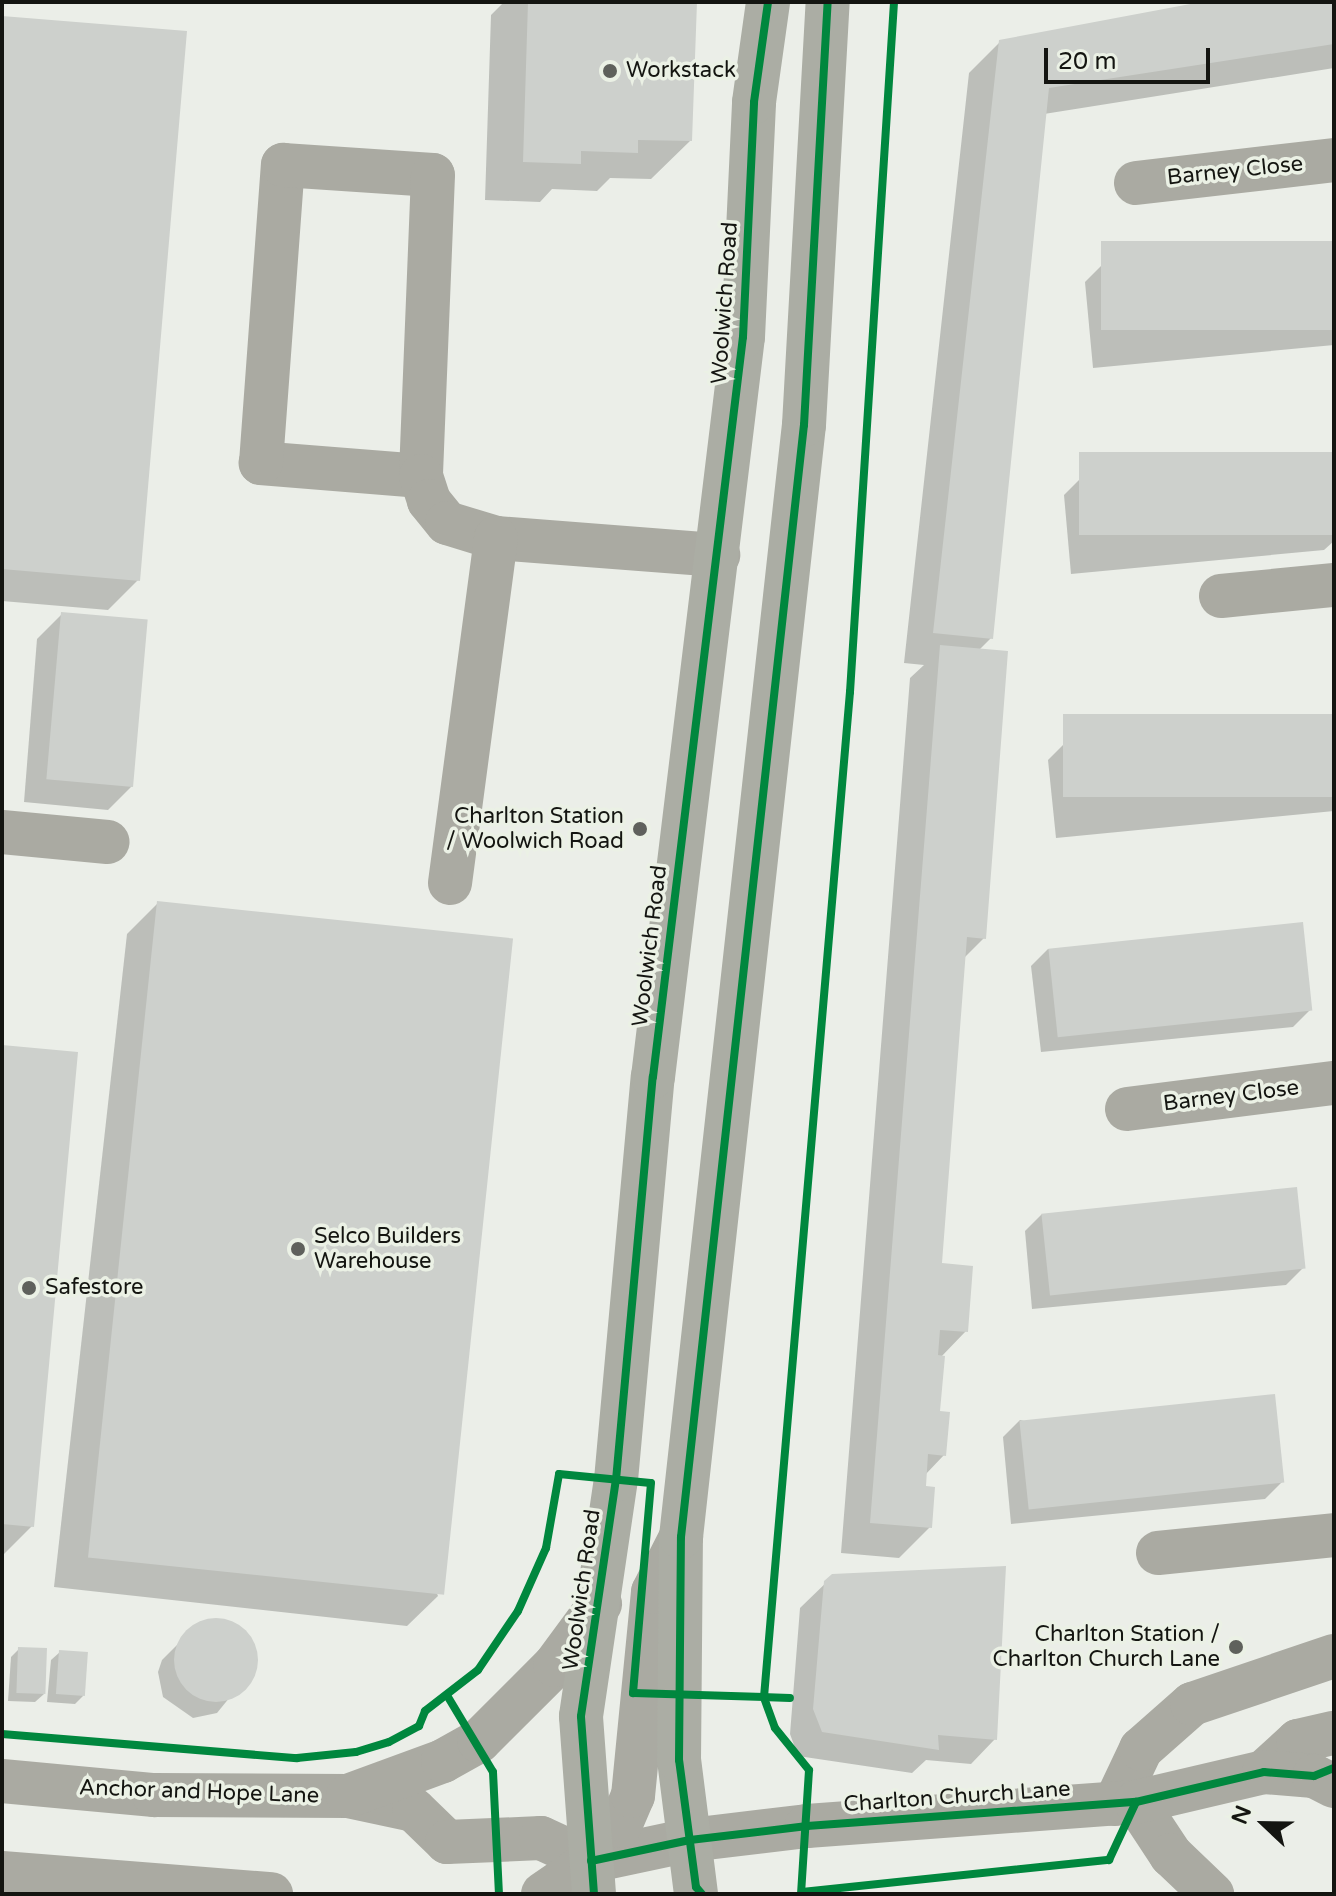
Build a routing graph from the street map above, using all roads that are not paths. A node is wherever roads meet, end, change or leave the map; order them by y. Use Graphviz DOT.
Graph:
graph roads {
  1 [pos="768,2"];
  2 [pos="828,2"];
  3 [pos="1334,160"];
  4 [pos="1136,183"];
  5 [pos="421,476"];
  6 [pos="496,538"];
  7 [pos="718,555"];
  8 [pos="1334,585"];
  9 [pos="1221,596"];
  10 [pos="2,832"];
  11 [pos="108,842"];
  12 [pos="450,883"];
  13 [pos="1334,1083"];
  14 [pos="1127,1109"];
  15 [pos="1334,1535"];
  16 [pos="681,1537"];
  17 [pos="1158,1553"];
  18 [pos="600,1604"];
  19 [pos="1334,1656"];
  20 [pos="1334,1733"];
  21 [pos="1264,1772"];
  22 [pos="1327,1777"];
  23 [pos="2,1781"];
  24 [pos="348,1796"];
  25 [pos="1126,1803"];
  26 [pos="690,1840"];
  27 [pos="2,1873"];
  28 [pos="592,1878"];
  29 [pos="271,1894"];
  30 [pos="543,1894"];
  31 [pos="696,1894"];
  32 [pos="1212,1894"];
  1 -- 7 [label="main road, Woolwich Road"];
  2 -- 16 [label="main road"];
  3 -- 4 [label="street, Barney Close"];
  5 -- 5 [label="street"];
  5 -- 6 [label="street"];
  6 -- 7 [label="street"];
  6 -- 12 [label="street"];
  7 -- 18 [label="main road, Woolwich Road"];
  8 -- 9 [label="street"];
  10 -- 11 [label="street"];
  13 -- 14 [label="street, Barney Close"];
  15 -- 17 [label="street"];
  16 -- 26 [label="main road"];
  16 -- 28 [label="street"];
  18 -- 24 [label="street, Anchor and Hope Lane"];
  18 -- 28 [label="main road, Woolwich Road"];
  19 -- 25 [label="street"];
  20 -- 21 [label="street, Charlton Church Lane"];
  21 -- 22 [label="street, Charlton Church Lane"];
  21 -- 25 [label="street, Charlton Church Lane"];
  23 -- 24 [label="street, Anchor and Hope Lane"];
  24 -- 28 [label="street, Anchor and Hope Lane"];
  25 -- 26 [label="street, Charlton Church Lane"];
  25 -- 32 [label="street"];
  26 -- 28 [label="street, Charlton Church Lane"];
  26 -- 31 [label="main road"];
  27 -- 29 [label="street"];
  28 -- 30 [label="street"];
}
